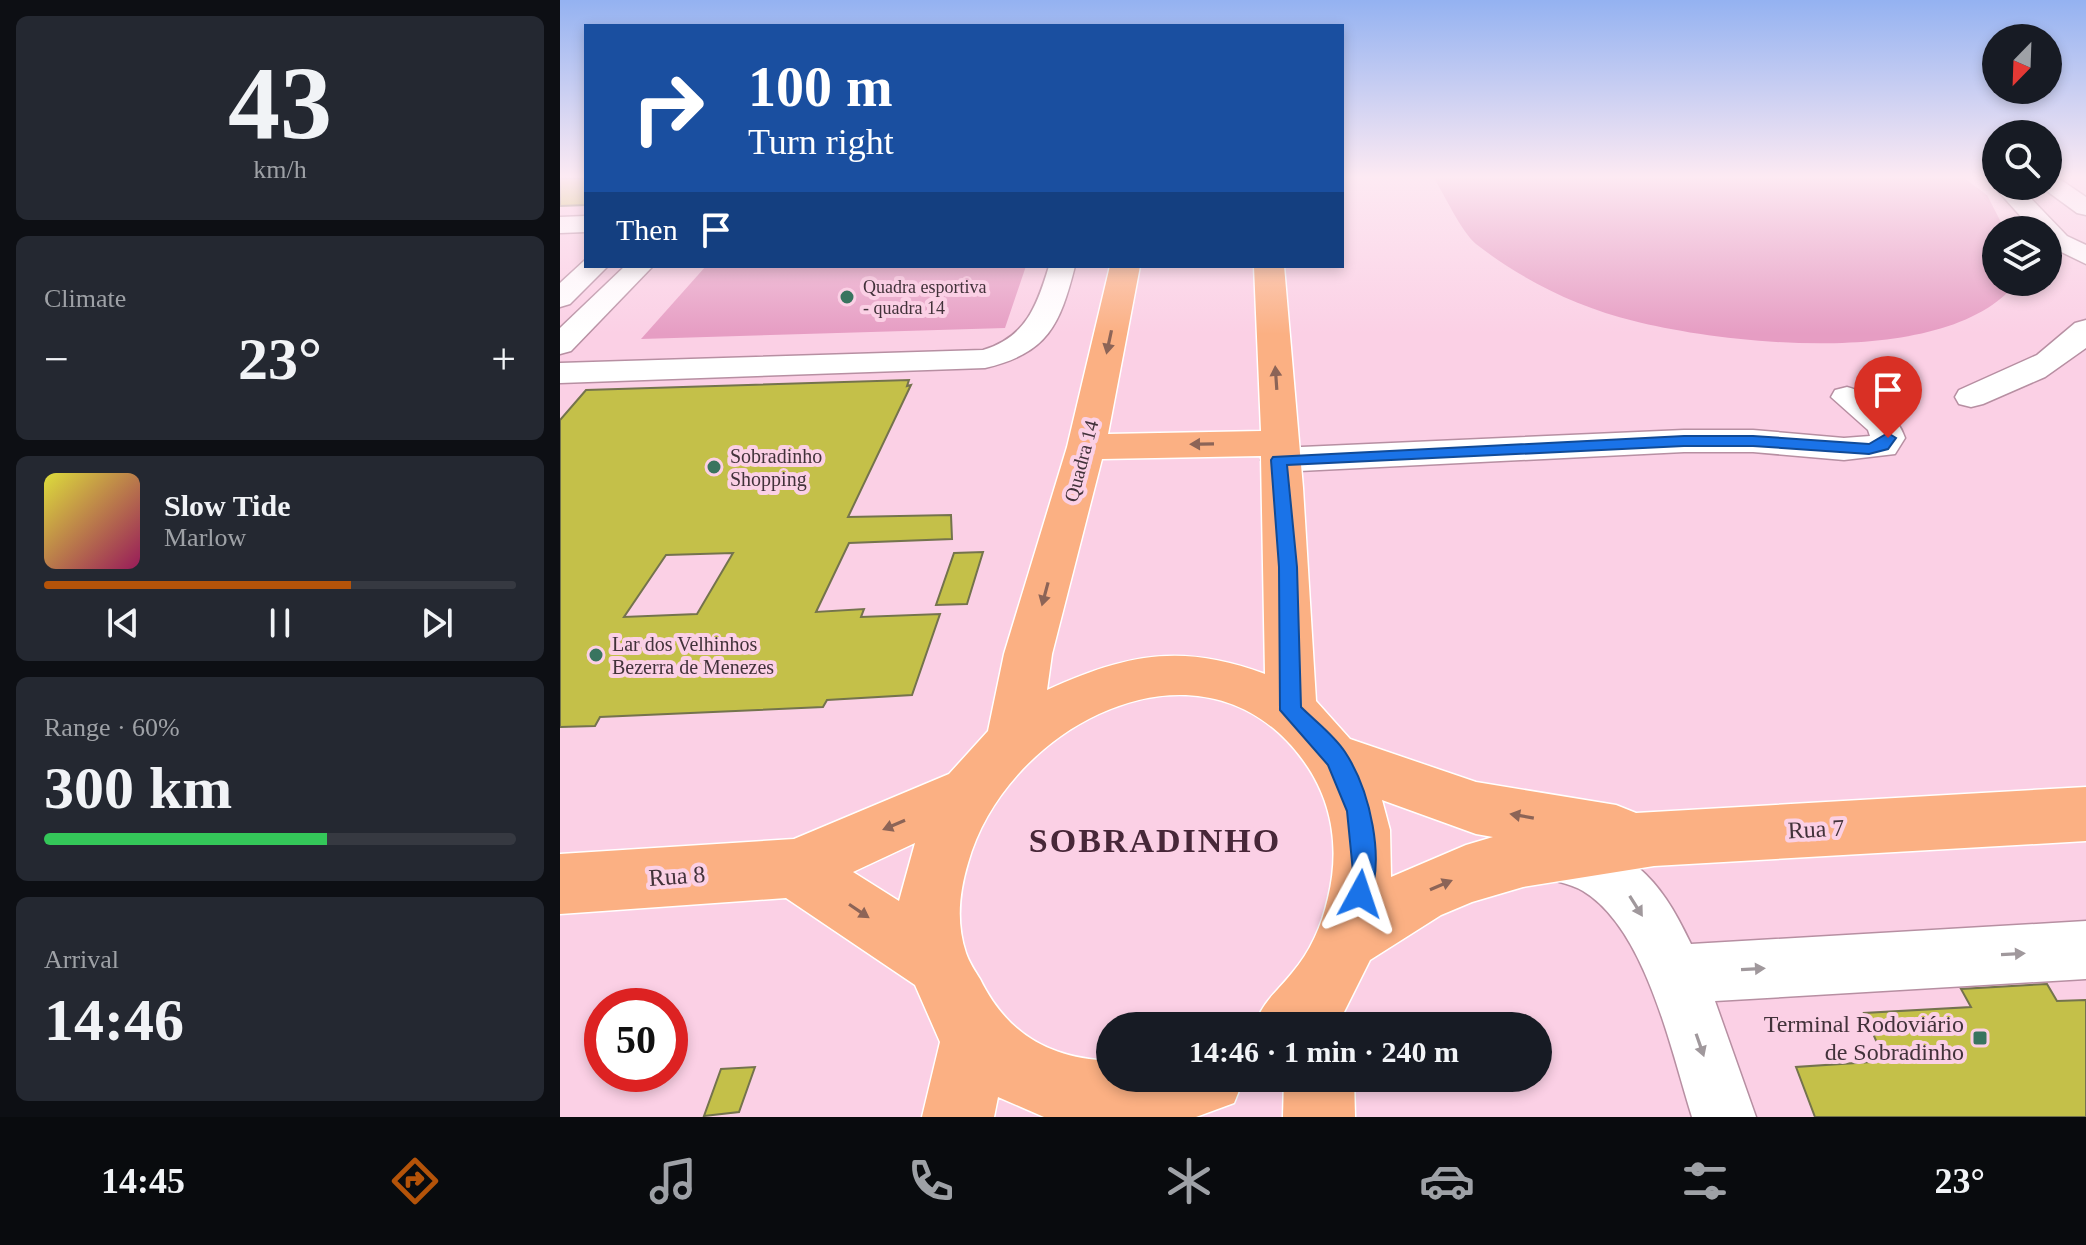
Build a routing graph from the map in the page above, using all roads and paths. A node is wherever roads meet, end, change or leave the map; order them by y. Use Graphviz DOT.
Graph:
graph roads {
  1 [pos="2062,243"];
  2 [pos="2086,256"];
  3 [pos="593,268"];
  4 [pos="638,268"];
  5 [pos="1061,268"];
  6 [pos="1125,268"];
  7 [pos="1269,268"];
  8 [pos="560,298"];
  9 [pos="2086,329"];
  10 [pos="560,345"];
  11 [pos="560,373"];
  12 [pos="1847,397"];
  13 [pos="1971,397"];
  14 [pos="1425,432"];
  15 [pos="1089,433"];
  16 [pos="1279,439"];
  17 [pos="1291,710"];
  18 [pos="1013,738"];
  19 [pos="1337,759"];
  20 [pos="965,794"];
  21 [pos="2086,814"];
  22 [pos="1654,838"];
  23 [pos="1548,855"];
  24 [pos="794,868"];
  25 [pos="560,884"];
  26 [pos="2086,950"];
  27 [pos="935,962"];
  28 [pos="1675,974"];
  29 [pos="1319,995"];
  30 [pos="975,1037"];
  31 [pos="1160,1092"];
  32 [pos="1319,1092"];
  33 [pos="958,1117"];
  34 [pos="1319,1117"];
  35 [pos="1724,1117"];
  1 -- 2 [label="street"];
  3 -- 8 [label="street"];
  4 -- 10 [label="street"];
  5 -- 11 [label="street"];
  6 -- 15 [label="main road, Quadra 14, one-way"];
  16 -- 7 [label="main road, one-way"];
  9 -- 13 [label="street"];
  12 -- 16 [label="street"];
  14 -- 16 [label="street"];
  15 -- 16 [label="main road"];
  15 -- 18 [label="main road, Quadra 14, one-way"];
  16 -- 17 [label="main road"];
  17 -- 18 [label="main road"];
  17 -- 19 [label="main road"];
  18 -- 20 [label="main road"];
  22 -- 19 [label="main road, one-way"];
  19 -- 29 [label="main road"];
  20 -- 24 [label="main road, Rua 8, one-way"];
  20 -- 27 [label="main road"];
  21 -- 22 [label="main road, Rua 7"];
  22 -- 23 [label="main road, Rua 7"];
  23 -- 28 [label="street, one-way"];
  29 -- 23 [label="main road, Rua 7, one-way"];
  24 -- 25 [label="main road, Rua 8"];
  24 -- 27 [label="main road, one-way"];
  28 -- 26 [label="street, one-way"];
  27 -- 30 [label="main road"];
  28 -- 35 [label="street, one-way"];
  30 -- 31 [label="main road"];
  30 -- 33 [label="main road"];
  32 -- 34 [label="main road"];
}
